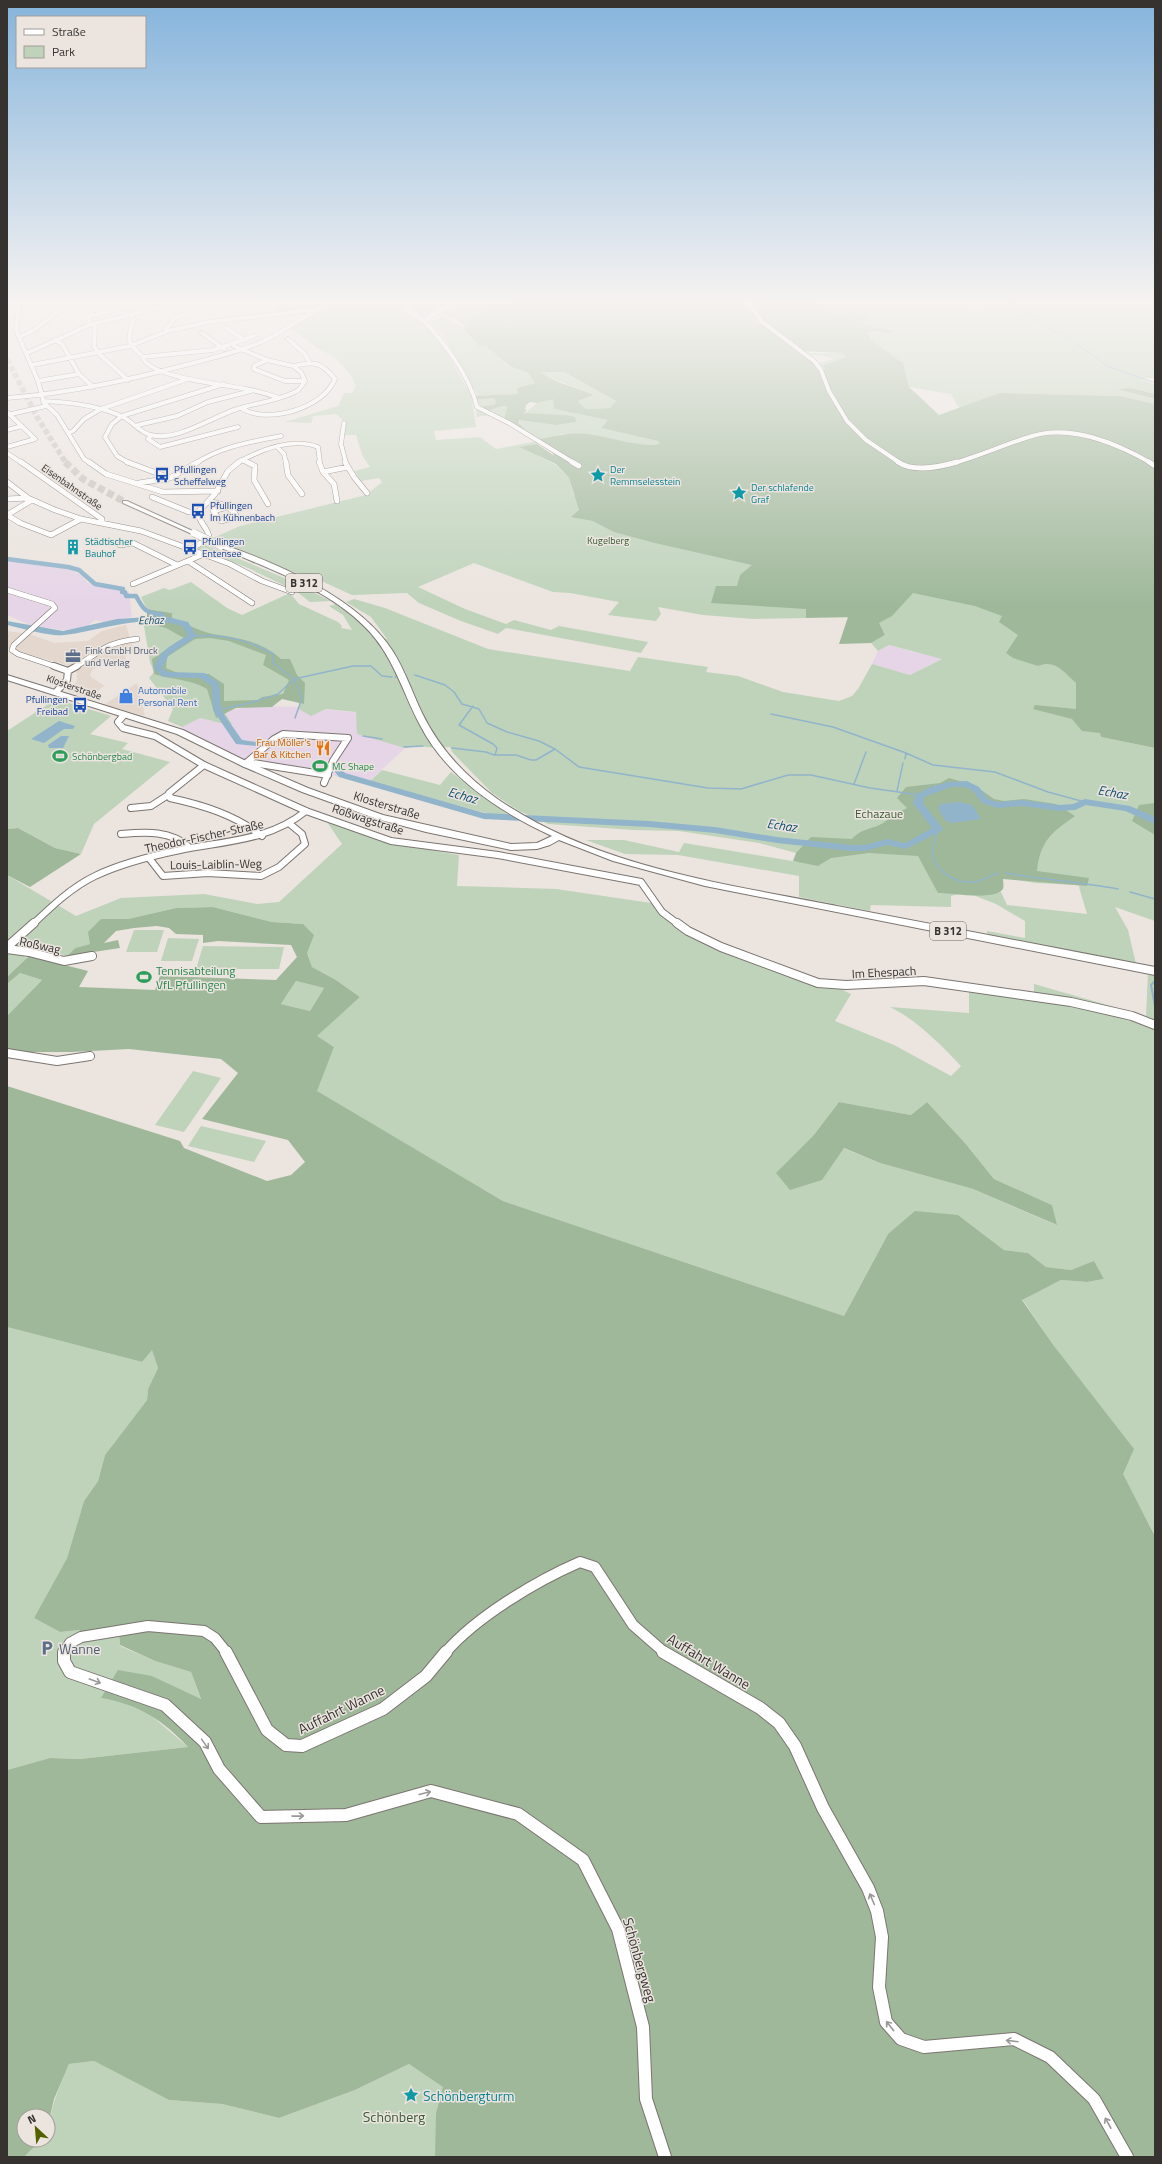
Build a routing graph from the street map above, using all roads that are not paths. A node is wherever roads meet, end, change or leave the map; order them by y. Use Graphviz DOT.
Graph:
graph roads {
  1 [pos="44,402"];
  2 [pos="71,402"];
  3 [pos="121,402"];
  4 [pos="167,402"];
  5 [pos="208,402"];
  6 [pos="263,402"];
  7 [pos="315,402"];
  8 [pos="476,402"];
  9 [pos="835,402"];
  10 [pos="46,406"];
  11 [pos="240,408"];
  12 [pos="100,409"];
  13 [pos="8,414"];
  14 [pos="122,416"];
  15 [pos="344,423"];
  16 [pos="138,425"];
  17 [pos="22,426"];
  18 [pos="238,427"];
  19 [pos="7,430"];
  20 [pos="68,433"];
  21 [pos="150,436"];
  22 [pos="281,436"];
  23 [pos="7,447"];
  24 [pos="277,447"];
  25 [pos="7,453"];
  26 [pos="241,460"];
  27 [pos="579,466"];
  28 [pos="1155,466"];
  29 [pos="348,467"];
  30 [pos="323,472"];
  31 [pos="170,478"];
  32 [pos="7,482"];
  33 [pos="136,484"];
  34 [pos="218,491"];
  35 [pos="367,493"];
  36 [pos="302,494"];
  37 [pos="152,497"];
  38 [pos="7,499"];
  39 [pos="30,499"];
  40 [pos="337,501"];
  41 [pos="125,502"];
  42 [pos="208,502"];
  43 [pos="268,504"];
  44 [pos="227,507"];
  45 [pos="198,512"];
  46 [pos="7,515"];
  47 [pos="81,519"];
  48 [pos="102,523"];
  49 [pos="120,545"];
  50 [pos="191,549"];
  51 [pos="204,554"];
  52 [pos="188,561"];
  53 [pos="177,565"];
  54 [pos="133,584"];
  55 [pos="7,590"];
  56 [pos="292,592"];
  57 [pos="252,603"];
  58 [pos="137,639"];
  59 [pos="68,671"];
  60 [pos="7,677"];
  61 [pos="56,692"];
  62 [pos="124,715"];
  63 [pos="246,763"];
  64 [pos="204,765"];
  65 [pos="328,775"];
  66 [pos="324,783"];
  67 [pos="168,795"];
  68 [pos="131,808"];
  69 [pos="306,811"];
  70 [pos="529,822"];
  71 [pos="290,824"];
  72 [pos="121,834"];
  73 [pos="556,835"];
  74 [pos="262,836"];
  75 [pos="540,841"];
  76 [pos="503,846"];
  77 [pos="529,847"];
  78 [pos="190,848"];
  79 [pos="498,855"];
  80 [pos="149,858"];
  81 [pos="641,882"];
  82 [pos="7,948"];
  83 [pos="92,956"];
  84 [pos="1155,971"];
  85 [pos="1155,1025"];
  86 [pos="7,1053"];
  87 [pos="90,1056"];
  88 [pos="62,1653"];
  89 [pos="665,2157"];
  90 [pos="1127,2157"];
  1 -- 10 [label="street"];
  2 -- 12 [label="street"];
  3 -- 12 [label="street"];
  4 -- 14 [label="street"];
  5 -- 16 [label="street"];
  6 -- 11 [label="street"];
  7 -- 11 [label="street"];
  8 -- 27 [label="street"];
  9 -- 28 [label="street"];
  10 -- 13 [label="street"];
  10 -- 20 [label="street"];
  11 -- 21 [label="street"];
  12 -- 14 [label="street"];
  12 -- 20 [label="street"];
  13 -- 17 [label="street"];
  14 -- 16 [label="street"];
  14 -- 31 [label="street"];
  15 -- 29 [label="street"];
  16 -- 21 [label="street"];
  17 -- 19 [label="street"];
  17 -- 23 [label="street"];
  18 -- 21 [label="street"];
  20 -- 33 [label="street"];
  22 -- 31 [label="street"];
  24 -- 26 [label="street"];
  24 -- 30 [label="street"];
  24 -- 36 [label="street"];
  25 -- 48 [label="street, Eisenbahnstraße"];
  26 -- 34 [label="street"];
  26 -- 43 [label="street"];
  29 -- 30 [label="street"];
  29 -- 35 [label="street"];
  30 -- 40 [label="street"];
  31 -- 33 [label="street"];
  32 -- 39 [label="street"];
  33 -- 34 [label="street"];
  34 -- 42 [label="street"];
  37 -- 45 [label="street"];
  38 -- 39 [label="street"];
  39 -- 46 [label="street"];
  39 -- 47 [label="street"];
  41 -- 70 [label="main road, B 312, bridge"];
  42 -- 44 [label="street"];
  42 -- 45 [label="street"];
  45 -- 50 [label="street"];
  46 -- 47 [label="street"];
  47 -- 48 [label="street"];
  48 -- 50 [label="street"];
  49 -- 53 [label="street"];
  50 -- 51 [label="street"];
  51 -- 52 [label="street"];
  51 -- 56 [label="street"];
  52 -- 53 [label="street"];
  52 -- 57 [label="street"];
  53 -- 54 [label="street"];
  55 -- 59 [label="street"];
  58 -- 59 [label="street"];
  59 -- 61 [label="street"];
  60 -- 61 [label="main road, Klosterstraße"];
  61 -- 62 [label="main road, Klosterstraße"];
  62 -- 63 [label="main road, Klosterstraße"];
  62 -- 64 [label="street, Roßwagstraße"];
  63 -- 65 [label="street"];
  63 -- 65 [label="street"];
  63 -- 76 [label="main road, Klosterstraße"];
  64 -- 67 [label="street"];
  64 -- 69 [label="street, Roßwagstraße"];
  65 -- 66 [label="street"];
  67 -- 68 [label="street"];
  67 -- 74 [label="street"];
  69 -- 71 [label="street, Theodor-Fischer-Straße"];
  69 -- 79 [label="street, Roßwagstraße"];
  70 -- 73 [label="main road, B 312"];
  70 -- 75 [label="main road"];
  71 -- 74 [label="street, Theodor-Fischer-Straße"];
  71 -- 80 [label="street, Louis-Laiblin-Weg"];
  72 -- 78 [label="street"];
  73 -- 75 [label="main road"];
  73 -- 77 [label="main road, Klosterstraße"];
  73 -- 84 [label="main road, B 312"];
  74 -- 78 [label="street, Theodor-Fischer-Straße"];
  75 -- 77 [label="main road"];
  76 -- 77 [label="main road, Klosterstraße"];
  76 -- 79 [label="street"];
  78 -- 80 [label="street, Theodor-Fischer-Straße"];
  79 -- 81 [label="street, Roßwagstraße"];
  80 -- 82 [label="street, Theodor-Fischer-Straße"];
  81 -- 85 [label="street, Im Ehespach"];
  82 -- 83 [label="street, Roßwag"];
  86 -- 87 [label="street"];
  88 -- 89 [label="street, Schönbergweg, one-way"];
  90 -- 88 [label="street, Auffahrt Wanne, one-way"];
}
